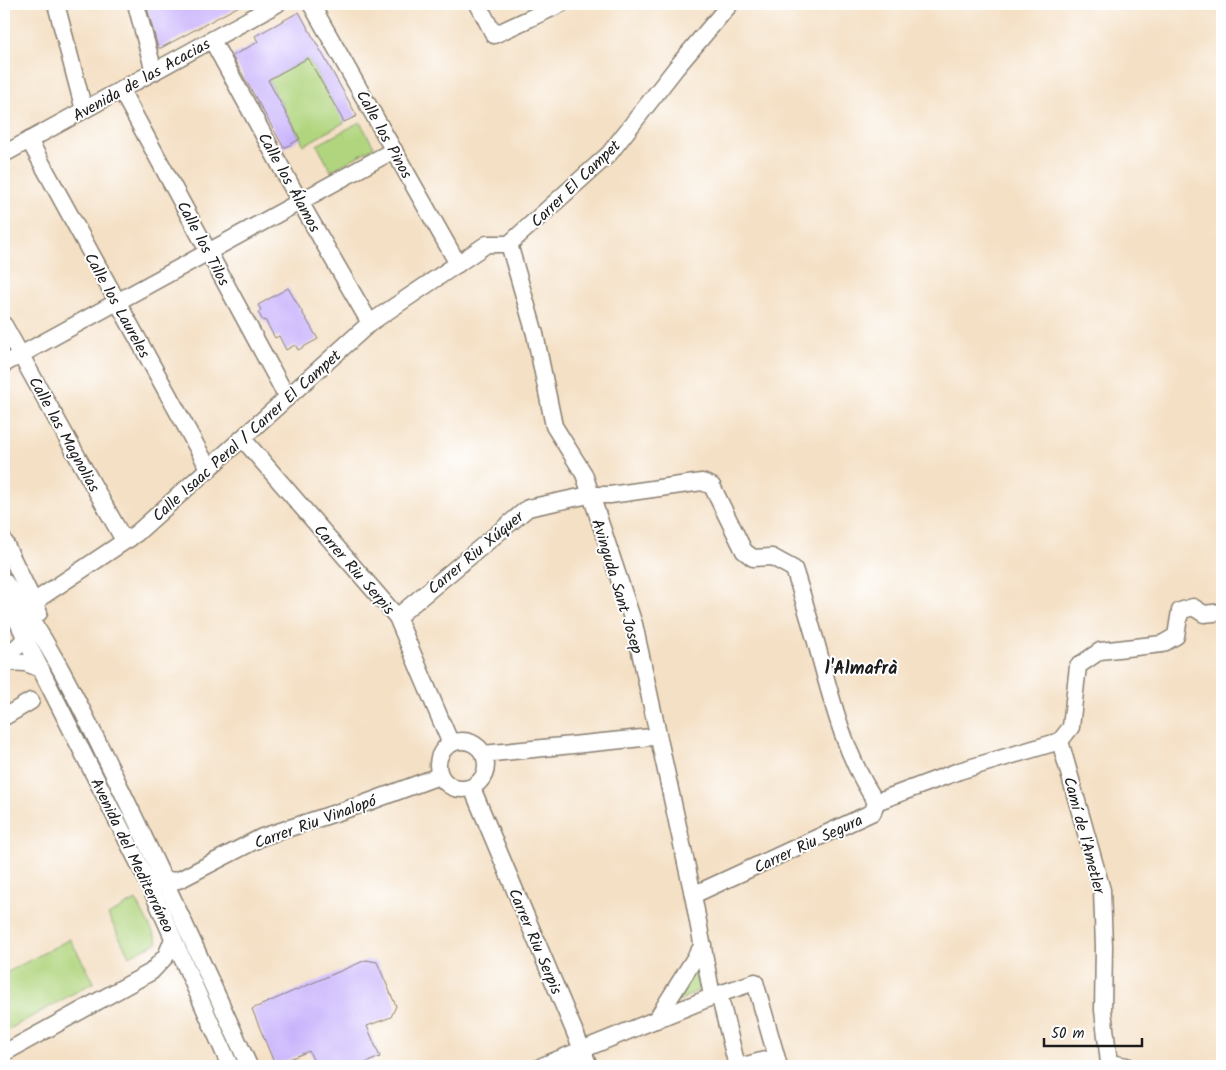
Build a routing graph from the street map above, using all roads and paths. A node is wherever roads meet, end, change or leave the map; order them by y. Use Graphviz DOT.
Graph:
graph roads {
  1 [pos="56,4"];
  2 [pos="136,4"];
  3 [pos="311,4"];
  4 [pos="478,4"];
  5 [pos="561,4"];
  6 [pos="730,4"];
  7 [pos="271,5"];
  8 [pos="212,40"];
  9 [pos="154,72"];
  10 [pos="121,90"];
  11 [pos="84,110"];
  12 [pos="29,140"];
  13 [pos="394,150"];
  14 [pos="4,154"];
  15 [pos="300,202"];
  16 [pos="509,244"];
  17 [pos="209,251"];
  18 [pos="458,264"];
  19 [pos="116,302"];
  20 [pos="370,323"];
  21 [pos="4,325"];
  22 [pos="20,355"];
  23 [pos="4,364"];
  24 [pos="289,396"];
  25 [pos="242,439"];
  26 [pos="208,470"];
  27 [pos="589,495"];
  28 [pos="129,539"];
  29 [pos="4,541"];
  30 [pos="4,581"];
  31 [pos="4,590"];
  32 [pos="33,612"];
  33 [pos="1222,612"];
  34 [pos="397,617"];
  35 [pos="24,643"];
  36 [pos="4,656"];
  37 [pos="4,662"];
  38 [pos="42,669"];
  39 [pos="69,686"];
  40 [pos="31,701"];
  41 [pos="4,717"];
  42 [pos="88,722"];
  43 [pos="657,734"];
  44 [pos="1060,741"];
  45 [pos="452,744"];
  46 [pos="483,754"];
  47 [pos="440,776"];
  48 [pos="472,788"];
  49 [pos="876,802"];
  50 [pos="165,879"];
  51 [pos="692,895"];
  52 [pos="173,939"];
  53 [pos="703,945"];
  54 [pos="151,972"];
  55 [pos="189,975"];
  56 [pos="716,995"];
  57 [pos="656,1020"];
  58 [pos="582,1050"];
  59 [pos="4,1053"];
  60 [pos="777,1062"];
  61 [pos="230,1066"];
  62 [pos="249,1066"];
  63 [pos="542,1066"];
  64 [pos="589,1066"];
  65 [pos="738,1066"];
  66 [pos="743,1066"];
  67 [pos="1127,1066"];
  1 -- 11 [label="street"];
  2 -- 9 [label="street"];
  3 -- 13 [label="street, Calle los Pinos"];
  4 -- 5 [label="street"];
  6 -- 16 [label="street, Carrer El Campet"];
  7 -- 8 [label="street, Avenida de las Acacias"];
  8 -- 9 [label="street, Avenida de las Acacias"];
  8 -- 15 [label="street, Calle los Álamos"];
  9 -- 10 [label="street, Avenida de las Acacias"];
  10 -- 11 [label="street, Avenida de las Acacias"];
  10 -- 17 [label="street, Calle los Tilos"];
  11 -- 12 [label="street, Avenida de las Acacias"];
  12 -- 14 [label="street, Avenida de las Acacias"];
  12 -- 19 [label="street, Calle los Laureles"];
  13 -- 15 [label="street"];
  13 -- 18 [label="street, Calle los Pinos"];
  15 -- 17 [label="street"];
  15 -- 20 [label="street, Calle los Álamos"];
  16 -- 18 [label="street"];
  16 -- 27 [label="street, Avinguda Sant Josep"];
  17 -- 19 [label="street"];
  17 -- 24 [label="street, Calle los Tilos"];
  18 -- 20 [label="street, Calle Isaac Peral / Carrer El Campet"];
  19 -- 22 [label="street"];
  19 -- 26 [label="street, Calle los Laureles"];
  20 -- 24 [label="street, Calle Isaac Peral / Carrer El Campet"];
  21 -- 22 [label="street, Calle las Magnolias"];
  22 -- 23 [label="street"];
  22 -- 28 [label="street, Calle las Magnolias"];
  24 -- 25 [label="street, Calle Isaac Peral / Carrer El Campet"];
  25 -- 26 [label="street, Calle Isaac Peral / Carrer El Campet"];
  25 -- 34 [label="street, Carrer Riu Serpis"];
  26 -- 28 [label="street, Calle Isaac Peral / Carrer El Campet"];
  27 -- 34 [label="street, Carrer Riu Xúquer"];
  27 -- 43 [label="street, Avinguda Sant Josep"];
  27 -- 49 [label="street, Carrer Riu Xúquer"];
  28 -- 32 [label="street, Calle Isaac Peral / Carrer El Campet"];
  29 -- 32 [label="street"];
  30 -- 32 [label="street, Avenida del Mediterráneo"];
  31 -- 35 [label="street, Avenida del Mediterráneo"];
  32 -- 35 [label="street"];
  32 -- 39 [label="street, Avenida del Mediterráneo"];
  32 -- 42 [label="street, Avenida del Mediterráneo"];
  33 -- 44 [label="street"];
  34 -- 45 [label="street, Carrer Riu Serpis"];
  35 -- 36 [label="street"];
  35 -- 38 [label="street, Avenida del Mediterráneo"];
  35 -- 39 [label="street, Avenida del Mediterráneo"];
  37 -- 38 [label="street"];
  38 -- 52 [label="street, Avenida del Mediterráneo"];
  39 -- 42 [label="street, Avenida del Mediterráneo"];
  40 -- 41 [label="street"];
  42 -- 50 [label="street, Avenida del Mediterráneo"];
  43 -- 46 [label="street"];
  43 -- 51 [label="street, Avinguda Sant Josep"];
  44 -- 49 [label="street, Carrer Riu Segura"];
  44 -- 67 [label="street, Camí de l'Ametler"];
  45 -- 46 [label="street"];
  45 -- 47 [label="street"];
  46 -- 48 [label="street"];
  47 -- 48 [label="street"];
  47 -- 50 [label="street, Carrer Riu Vinalopó"];
  48 -- 58 [label="street, Carrer Riu Serpis"];
  49 -- 51 [label="street, Carrer Riu Segura"];
  50 -- 62 [label="street, Avenida del Mediterráneo"];
  51 -- 53 [label="street, Avinguda Sant Josep"];
  52 -- 54 [label="street"];
  52 -- 55 [label="street, Avenida del Mediterráneo"];
  53 -- 56 [label="street, Avinguda Sant Josep"];
  53 -- 57 [label="street"];
  54 -- 55 [label="street"];
  54 -- 59 [label="street"];
  55 -- 61 [label="street, Avenida del Mediterráneo"];
  56 -- 57 [label="street"];
  56 -- 60 [label="street"];
  56 -- 65 [label="street, Avinguda Sant Josep"];
  57 -- 58 [label="street"];
  58 -- 63 [label="street"];
  58 -- 64 [label="street, Carrer Riu Serpis"];
  60 -- 66 [label="street"];
}
